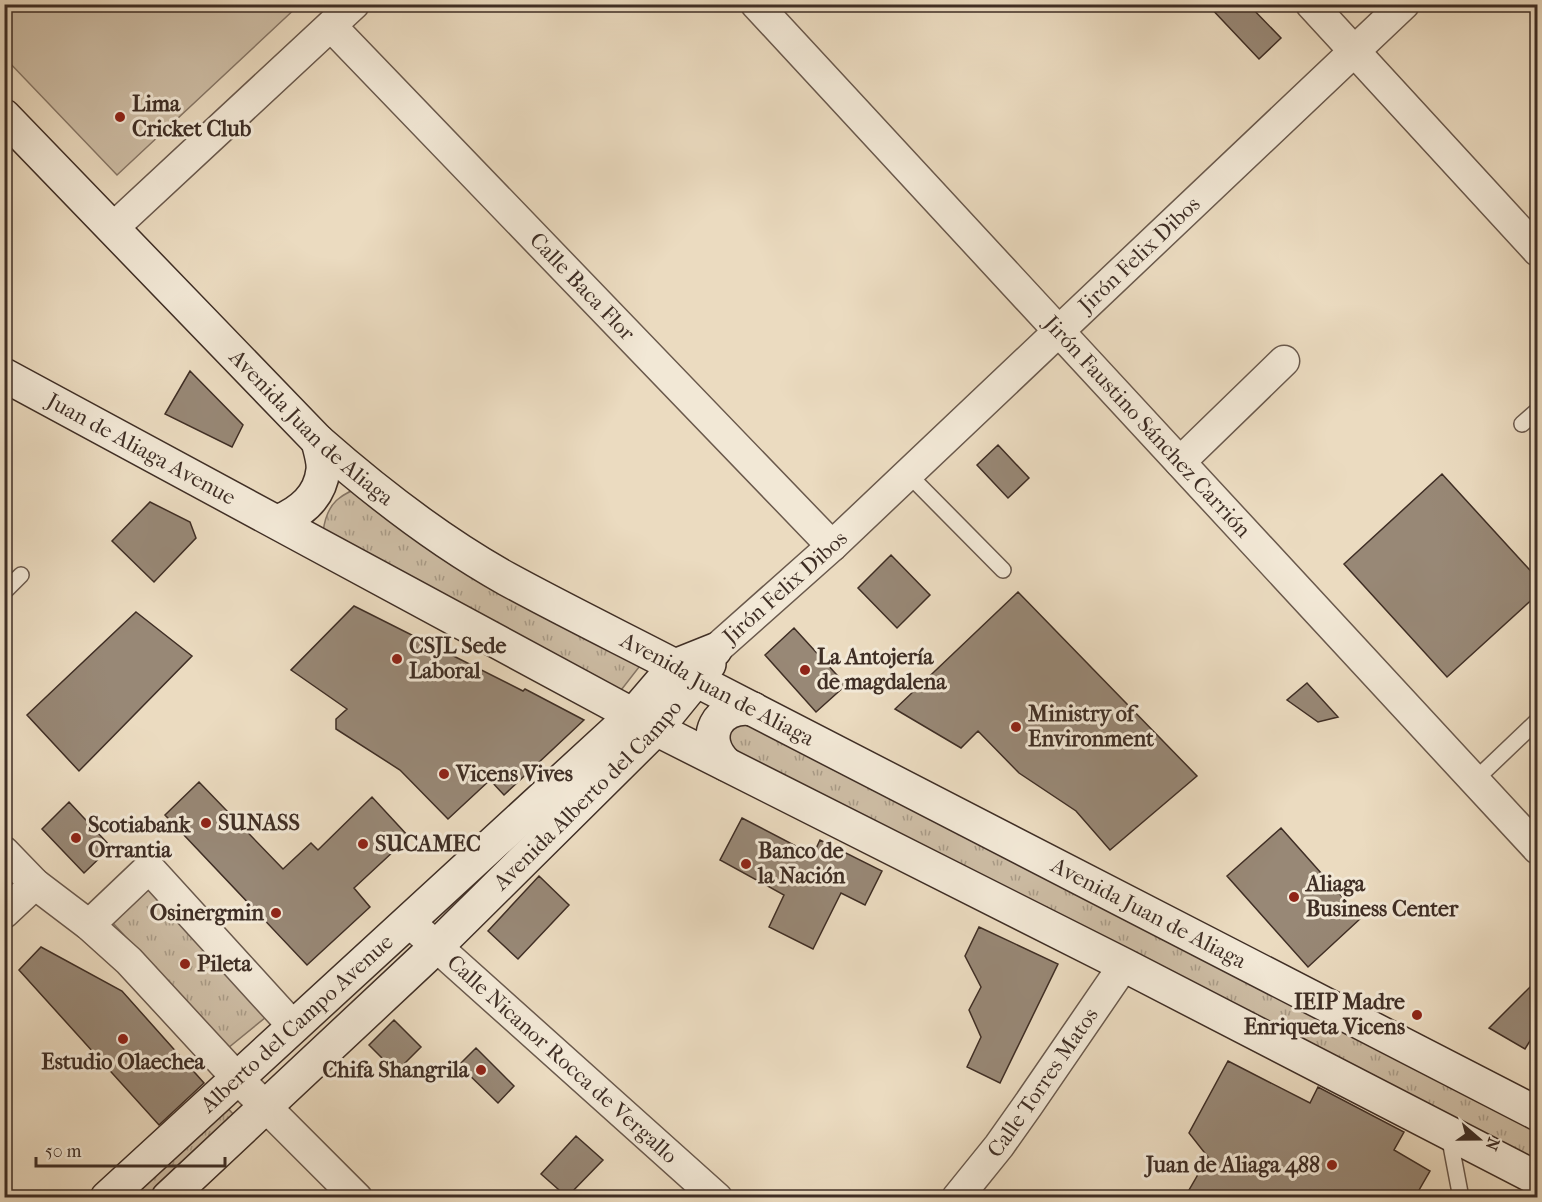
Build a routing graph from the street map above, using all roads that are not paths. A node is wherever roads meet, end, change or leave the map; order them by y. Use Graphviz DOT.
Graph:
graph roads {
  1 [pos="354,4"];
  2 [pos="756,4"];
  3 [pos="1311,4"];
  4 [pos="1404,4"];
  5 [pos="331,26"];
  6 [pos="1354,52"];
  7 [pos="4,116"];
  8 [pos="112,230"];
  9 [pos="1538,251"];
  10 [pos="1059,332"];
  11 [pos="1284,360"];
  12 [pos="4,375"];
  13 [pos="1538,410"];
  14 [pos="1522,424"];
  15 [pos="318,441"];
  16 [pos="1180,462"];
  17 [pos="908,474"];
  18 [pos="367,484"];
  19 [pos="278,522"];
  20 [pos="832,546"];
  21 [pos="326,548"];
  22 [pos="1003,570"];
  23 [pos="21,575"];
  24 [pos="4,592"];
  25 [pos="716,650"];
  26 [pos="685,673"];
  27 [pos="753,709"];
  28 [pos="1538,720"];
  29 [pos="645,722"];
  30 [pos="726,764"];
  31 [pos="1474,780"];
  32 [pos="1538,849"];
  33 [pos="4,852"];
  34 [pos="35,884"];
  35 [pos="4,913"];
  36 [pos="408,921"];
  37 [pos="89,925"];
  38 [pos="437,946"];
  39 [pos="1124,964"];
  40 [pos="294,1026"];
  41 [pos="237,1078"];
  42 [pos="266,1107"];
  43 [pos="1538,1114"];
  44 [pos="1448,1132"];
  45 [pos="1538,1179"];
  46 [pos="1538,1189"];
  47 [pos="107,1197"];
  48 [pos="168,1197"];
  49 [pos="357,1197"];
  50 [pos="717,1197"];
  51 [pos="957,1197"];
  52 [pos="1461,1197"];
  53 [pos="1526,1197"];
  1 -- 5 [label="street"];
  2 -- 10 [label="street, Jirón Faustino Sánchez Carrión"];
  3 -- 6 [label="street"];
  4 -- 6 [label="street, Jirón Felix Dibos"];
  5 -- 8 [label="street"];
  5 -- 20 [label="street, Calle Baca Flor"];
  6 -- 9 [label="street"];
  6 -- 10 [label="street, Jirón Felix Dibos"];
  7 -- 8 [label="main road, Avenida Juan de Aliaga"];
  8 -- 15 [label="main road, Avenida Juan de Aliaga"];
  10 -- 16 [label="street, Jirón Faustino Sánchez Carrión"];
  10 -- 17 [label="street, Jirón Felix Dibos"];
  11 -- 16 [label="street"];
  12 -- 19 [label="main road, Juan de Aliaga Avenue"];
  13 -- 14 [label="lane"];
  15 -- 18 [label="main road, Avenida Juan de Aliaga"];
  15 -- 19 [label="main road"];
  16 -- 31 [label="street, Jirón Faustino Sánchez Carrión"];
  17 -- 20 [label="street, Jirón Felix Dibos"];
  17 -- 22 [label="lane"];
  18 -- 21 [label="main road"];
  18 -- 26 [label="main road, Avenida Juan de Aliaga"];
  19 -- 21 [label="main road"];
  20 -- 25 [label="street, Jirón Felix Dibos"];
  21 -- 29 [label="main road"];
  23 -- 24 [label="lane"];
  25 -- 26 [label="main road, Avenida Alberto del Campo"];
  26 -- 27 [label="main road, Avenida Juan de Aliaga"];
  26 -- 29 [label="main road, Avenida Alberto del Campo"];
  27 -- 30 [label="main road"];
  27 -- 43 [label="main road, Avenida Juan de Aliaga"];
  28 -- 31 [label="lane"];
  29 -- 30 [label="main road"];
  29 -- 36 [label="main road, Avenida Alberto del Campo"];
  29 -- 38 [label="main road, Avenida Alberto del Campo"];
  30 -- 39 [label="main road"];
  31 -- 32 [label="street, Jirón Faustino Sánchez Carrión"];
  33 -- 34 [label="street"];
  34 -- 35 [label="street"];
  34 -- 37 [label="street"];
  36 -- 38 [label="street, Calle Nicanor Rocca de Vergallo"];
  36 -- 40 [label="main road, Alberto del Campo Avenue"];
  37 -- 40 [label="street"];
  37 -- 41 [label="street"];
  38 -- 42 [label="main road, Alberto del Campo Avenue"];
  38 -- 50 [label="street, Calle Nicanor Rocca de Vergallo"];
  39 -- 44 [label="main road"];
  39 -- 51 [label="street, Calle Torres Matos"];
  40 -- 41 [label="main road, Alberto del Campo Avenue"];
  41 -- 42 [label="street"];
  41 -- 47 [label="main road, Alberto del Campo Avenue"];
  42 -- 48 [label="main road, Alberto del Campo Avenue"];
  42 -- 49 [label="street"];
  44 -- 45 [label="main road"];
  44 -- 52 [label="lane"];
  46 -- 53 [label="lane"];
}
